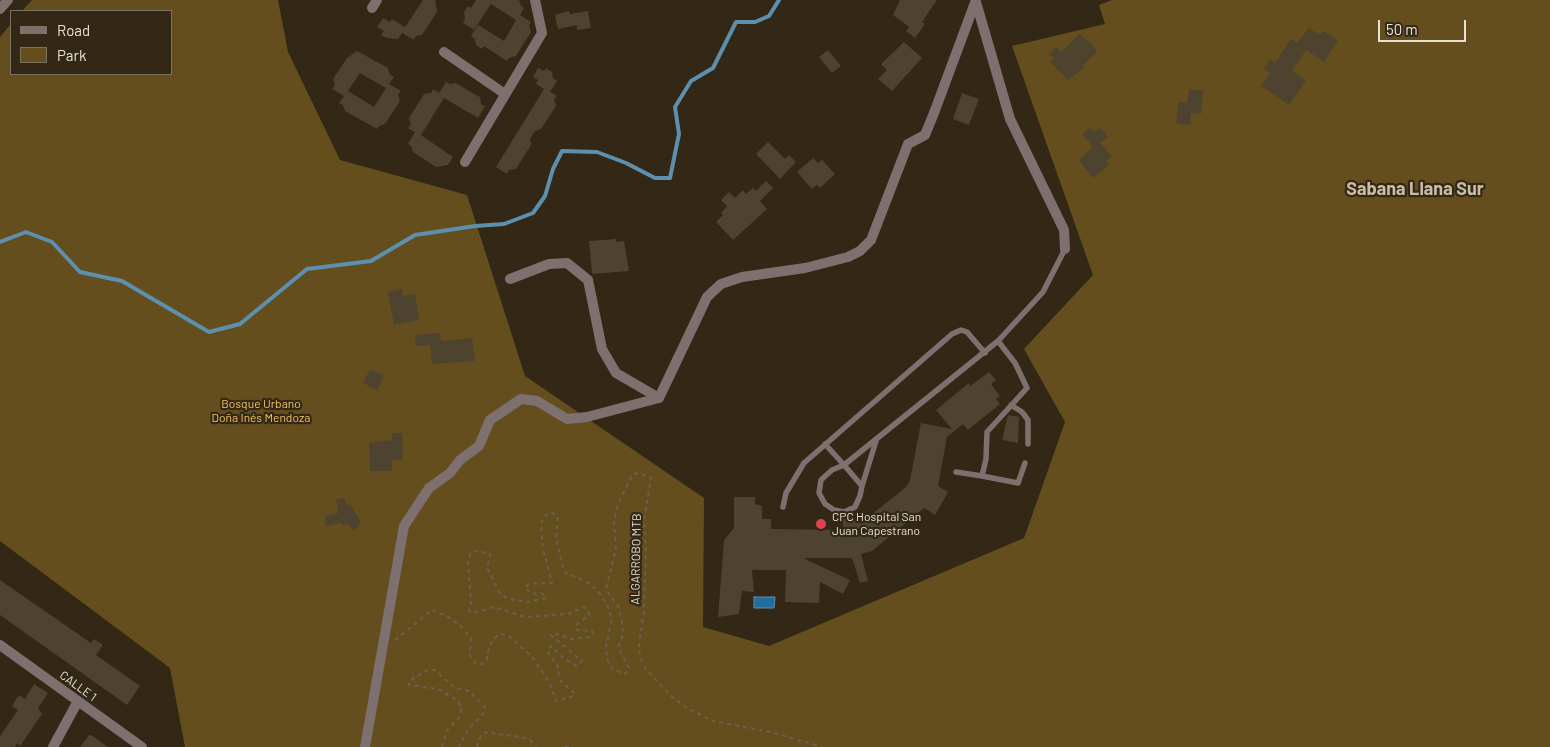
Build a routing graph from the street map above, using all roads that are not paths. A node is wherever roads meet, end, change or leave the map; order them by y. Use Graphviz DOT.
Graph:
graph roads {
  1 [pos="8,0"];
  2 [pos="535,0"];
  3 [pos="976,1"];
  4 [pos="0,9"];
  5 [pos="444,52"];
  6 [pos="505,94"];
  7 [pos="465,162"];
  8 [pos="1065,249"];
  9 [pos="510,279"];
  10 [pos="998,341"];
  11 [pos="985,353"];
  12 [pos="660,398"];
  13 [pos="1011,405"];
  14 [pos="876,440"];
  15 [pos="825,444"];
  16 [pos="1028,444"];
  17 [pos="1025,463"];
  18 [pos="844,465"];
  19 [pos="956,472"];
  20 [pos="982,476"];
  21 [pos="862,486"];
  22 [pos="783,507"];
  23 [pos="0,645"];
  24 [pos="78,701"];
  25 [pos="53,747"];
  26 [pos="142,747"];
  27 [pos="365,747"];
  1 -- 4 [label="street"];
  2 -- 6 [label="street"];
  3 -- 8 [label="street"];
  3 -- 12 [label="street"];
  5 -- 6 [label="street"];
  6 -- 7 [label="street"];
  8 -- 10 [label="lane"];
  9 -- 12 [label="street"];
  10 -- 11 [label="lane"];
  10 -- 13 [label="lane"];
  11 -- 14 [label="lane"];
  11 -- 15 [label="lane"];
  12 -- 27 [label="street"];
  13 -- 16 [label="lane"];
  13 -- 20 [label="lane"];
  14 -- 18 [label="lane"];
  14 -- 21 [label="lane"];
  15 -- 18 [label="lane"];
  15 -- 22 [label="lane"];
  17 -- 20 [label="lane"];
  18 -- 21 [label="lane"];
  18 -- 21 [label="lane"];
  19 -- 20 [label="lane"];
  23 -- 24 [label="street, CALLE 1"];
  24 -- 25 [label="street"];
  24 -- 26 [label="street, CALLE 1"];
}
